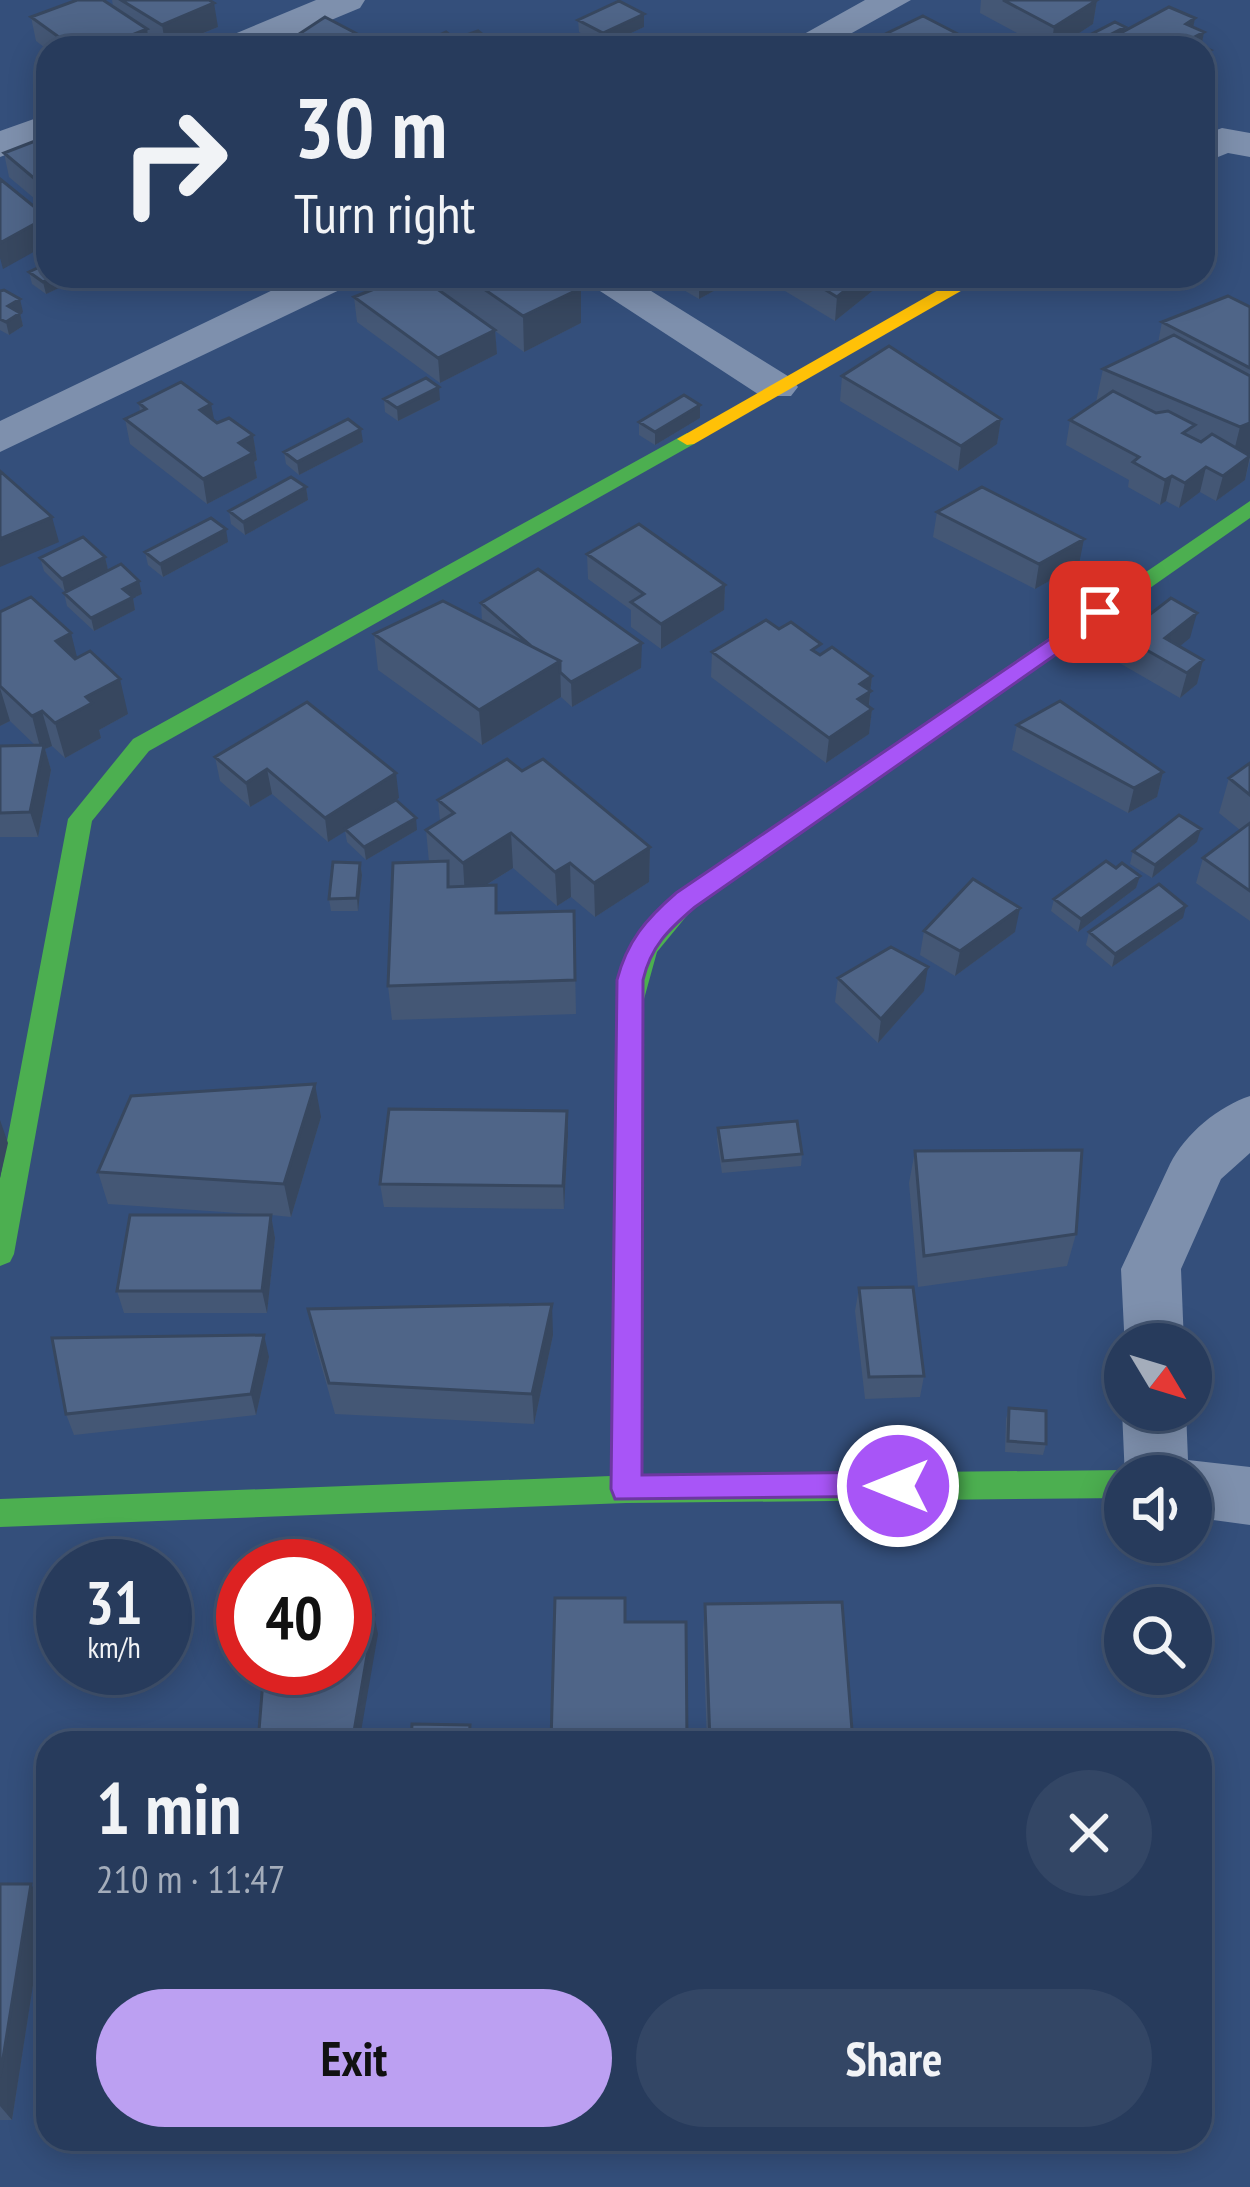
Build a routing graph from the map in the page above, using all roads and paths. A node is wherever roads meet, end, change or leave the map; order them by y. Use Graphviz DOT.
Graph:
graph roads {
  1 [pos="347,0"];
  2 [pos="893,0"];
  3 [pos="261,36"];
  4 [pos="821,36"];
  5 [pos="36,130"];
  6 [pos="1215,144"];
  7 [pos="1250,145"];
  8 [pos="0,146"];
  9 [pos="310,288"];
  10 [pos="617,288"];
  11 [pos="955,288"];
  12 [pos="776,387"];
  13 [pos="0,438"];
  14 [pos="1250,508"];
  15 [pos="1250,1119"];
  16 [pos="0,1254"];
  17 [pos="1152,1323"];
  18 [pos="1104,1484"];
  19 [pos="626,1489"];
  20 [pos="1212,1491"];
  21 [pos="1250,1496"];
  22 [pos="0,1514"];
  1 -- 3 [label="street"];
  2 -- 4 [label="street"];
  5 -- 8 [label="street"];
  6 -- 7 [label="street"];
  9 -- 13 [label="street"];
  10 -- 12 [label="street"];
  11 -- 12 [label="street"];
  12 -- 16 [label="street"];
  14 -- 19 [label="street"];
  15 -- 17 [label="street"];
  18 -- 19 [label="street"];
  19 -- 22 [label="street"];
  20 -- 21 [label="street"];
}
